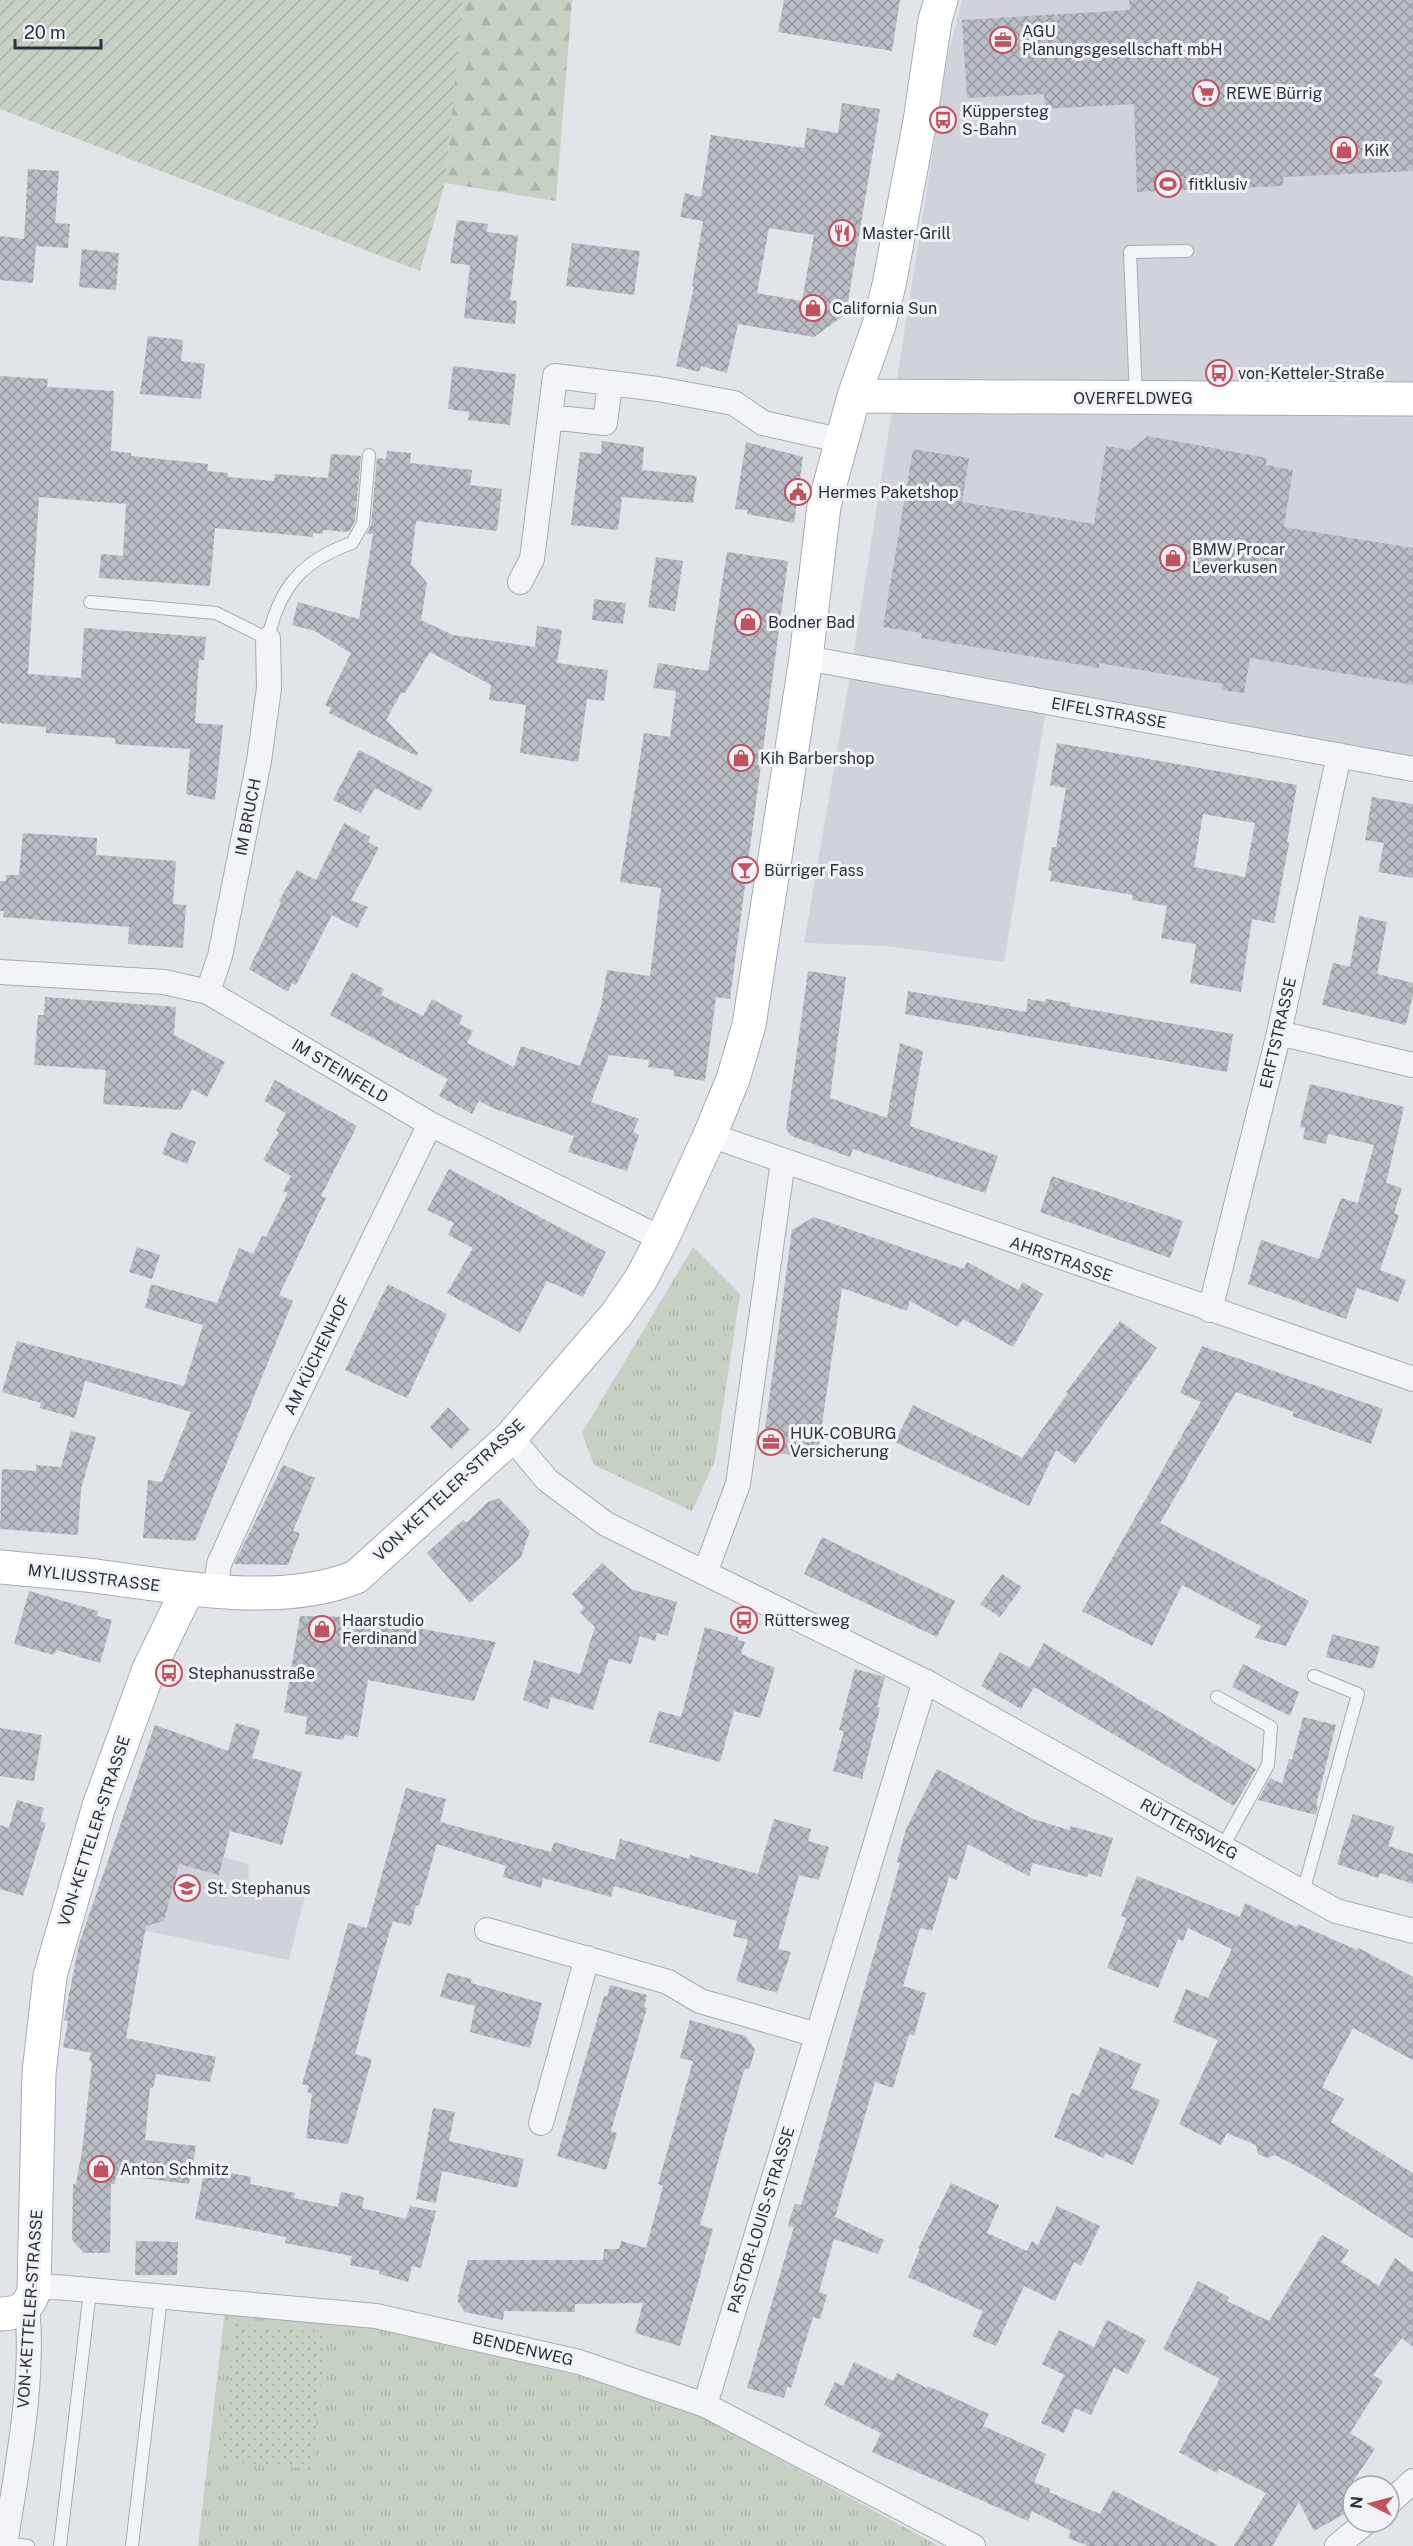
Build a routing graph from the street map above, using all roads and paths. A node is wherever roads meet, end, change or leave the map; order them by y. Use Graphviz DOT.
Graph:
graph roads {
  1 [pos="941,0"];
  2 [pos="1187,251"];
  3 [pos="610,383"];
  4 [pos="854,396"];
  5 [pos="1136,398"];
  6 [pos="1413,399"];
  7 [pos="550,417"];
  8 [pos="843,441"];
  9 [pos="369,455"];
  10 [pos="520,582"];
  11 [pos="90,602"];
  12 [pos="268,639"];
  13 [pos="806,658"];
  14 [pos="1339,755"];
  15 [pos="1413,769"];
  16 [pos="0,972"];
  17 [pos="208,992"];
  18 [pos="1278,1033"];
  19 [pos="1413,1065"];
  20 [pos="430,1124"];
  21 [pos="711,1135"];
  22 [pos="783,1161"];
  23 [pos="662,1239"];
  24 [pos="1210,1310"];
  25 [pos="1413,1379"];
  26 [pos="511,1437"];
  27 [pos="0,1567"];
  28 [pos="705,1573"];
  29 [pos="201,1589"];
  30 [pos="1314,1676"];
  31 [pos="925,1681"];
  32 [pos="1217,1696"];
  33 [pos="1222,1848"];
  34 [pos="1303,1892"];
  35 [pos="488,1930"];
  36 [pos="1413,1931"];
  37 [pos="587,1958"];
  38 [pos="817,2035"];
  39 [pos="541,2123"];
  40 [pos="90,2290"];
  41 [pos="162,2297"];
  42 [pos="20,2303"];
  43 [pos="705,2405"];
  44 [pos="1413,2481"];
  45 [pos="1401,2492"];
  46 [pos="6,2497"];
  47 [pos="1352,2534"];
  48 [pos="13,2545"];
  49 [pos="60,2546"];
  50 [pos="132,2546"];
  51 [pos="973,2546"];
  52 [pos="1337,2546"];
  1 -- 4 [label="street, VON-KETTELER-STRASSE"];
  2 -- 5 [label="lane"];
  3 -- 7 [label="street"];
  3 -- 7 [label="street"];
  3 -- 8 [label="street"];
  4 -- 5 [label="street, OVERFELDWEG"];
  4 -- 8 [label="street, VON-KETTELER-STRASSE"];
  5 -- 6 [label="street, OVERFELDWEG"];
  7 -- 10 [label="street"];
  8 -- 13 [label="street, VON-KETTELER-STRASSE"];
  9 -- 12 [label="lane"];
  11 -- 12 [label="lane"];
  12 -- 17 [label="street, IM BRUCH"];
  13 -- 14 [label="street, EIFELSTRASSE"];
  13 -- 21 [label="street, VON-KETTELER-STRASSE"];
  14 -- 15 [label="street, EIFELSTRASSE"];
  14 -- 18 [label="street, ERFTSTRASSE"];
  16 -- 17 [label="street, IM STEINFELD"];
  17 -- 20 [label="street, IM STEINFELD"];
  18 -- 19 [label="street"];
  18 -- 24 [label="street, ERFTSTRASSE"];
  20 -- 23 [label="street, IM STEINFELD"];
  20 -- 29 [label="street, AM KÜCHENHOF"];
  21 -- 22 [label="street, AHRSTRASSE"];
  21 -- 23 [label="street, VON-KETTELER-STRASSE"];
  22 -- 24 [label="street, AHRSTRASSE"];
  22 -- 28 [label="street"];
  23 -- 26 [label="street, VON-KETTELER-STRASSE"];
  24 -- 25 [label="street, AHRSTRASSE"];
  26 -- 28 [label="street, RÜTTERSWEG"];
  26 -- 29 [label="street, VON-KETTELER-STRASSE"];
  27 -- 29 [label="street, MYLIUSSTRASSE"];
  28 -- 31 [label="street, RÜTTERSWEG"];
  29 -- 42 [label="street, VON-KETTELER-STRASSE"];
  30 -- 34 [label="lane"];
  31 -- 33 [label="street, RÜTTERSWEG"];
  31 -- 38 [label="street, PASTOR-LOUIS-STRASSE"];
  32 -- 33 [label="lane"];
  33 -- 34 [label="street, RÜTTERSWEG"];
  34 -- 36 [label="street, RÜTTERSWEG"];
  35 -- 37 [label="street"];
  37 -- 38 [label="street"];
  37 -- 39 [label="street"];
  38 -- 43 [label="street, PASTOR-LOUIS-STRASSE"];
  40 -- 41 [label="street, BENDENWEG"];
  40 -- 42 [label="street, BENDENWEG"];
  40 -- 49 [label="lane"];
  41 -- 43 [label="street, BENDENWEG"];
  41 -- 50 [label="lane"];
  42 -- 46 [label="street, VON-KETTELER-STRASSE"];
  43 -- 51 [label="street, BENDENWEG"];
  44 -- 45 [label="street"];
  46 -- 48 [label="street, VON-KETTELER-STRASSE"];
  47 -- 52 [label="street"];
}
